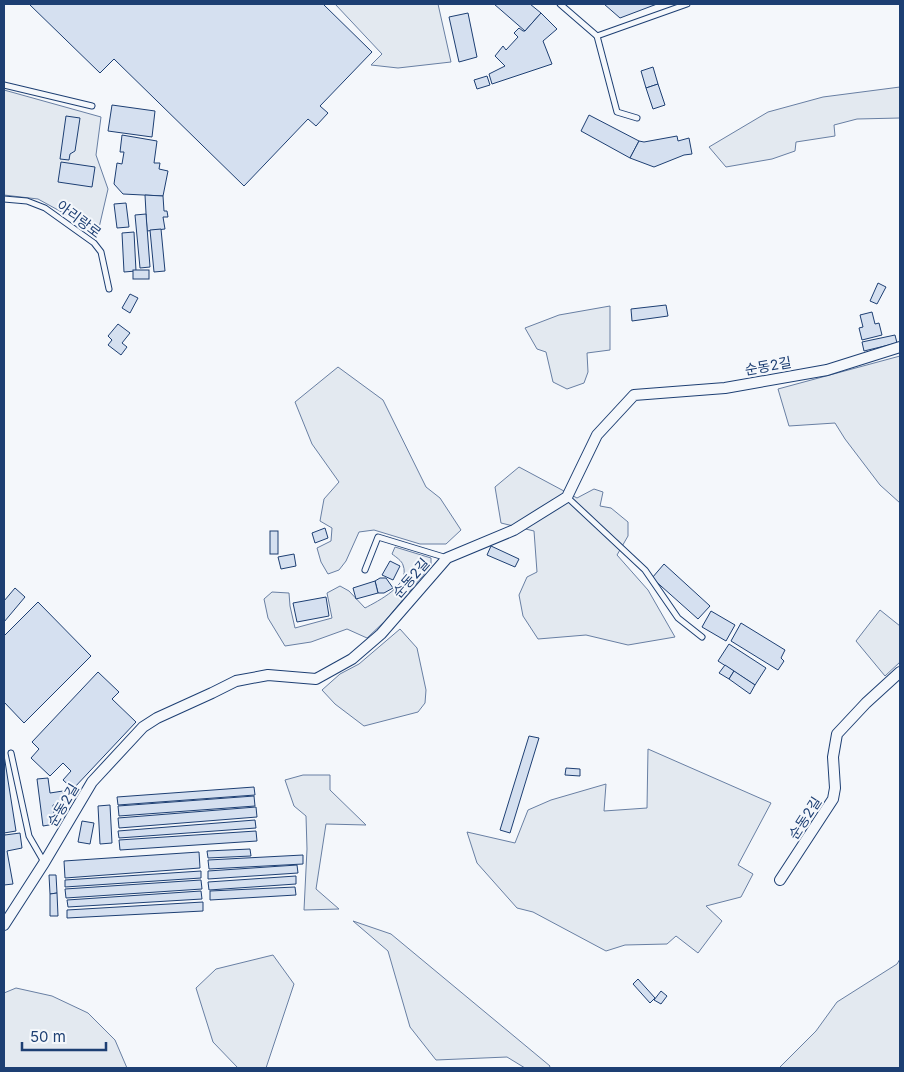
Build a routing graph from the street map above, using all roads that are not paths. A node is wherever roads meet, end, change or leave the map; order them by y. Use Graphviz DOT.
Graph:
graph roads {
  1 [pos="560,4"];
  2 [pos="687,4"];
  3 [pos="597,36"];
  4 [pos="4,85"];
  5 [pos="92,106"];
  6 [pos="637,118"];
  7 [pos="4,199"];
  8 [pos="109,289"];
  9 [pos="900,347"];
  10 [pos="567,497"];
  11 [pos="447,558"];
  12 [pos="365,570"];
  13 [pos="702,637"];
  14 [pos="900,672"];
  15 [pos="11,753"];
  16 [pos="44,863"];
  17 [pos="780,880"];
  18 [pos="4,925"];
  1 -- 3 [label="lane"];
  2 -- 3 [label="lane"];
  3 -- 6 [label="lane"];
  4 -- 5 [label="lane"];
  7 -- 8 [label="lane, 아리랑로"];
  9 -- 10 [label="street, 순동2길"];
  10 -- 11 [label="street, 순동2길"];
  10 -- 13 [label="lane"];
  11 -- 12 [label="lane"];
  11 -- 16 [label="street, 순동2길"];
  14 -- 17 [label="street, 순동2길"];
  15 -- 16 [label="lane"];
  16 -- 18 [label="street, 순동2길"];
}
